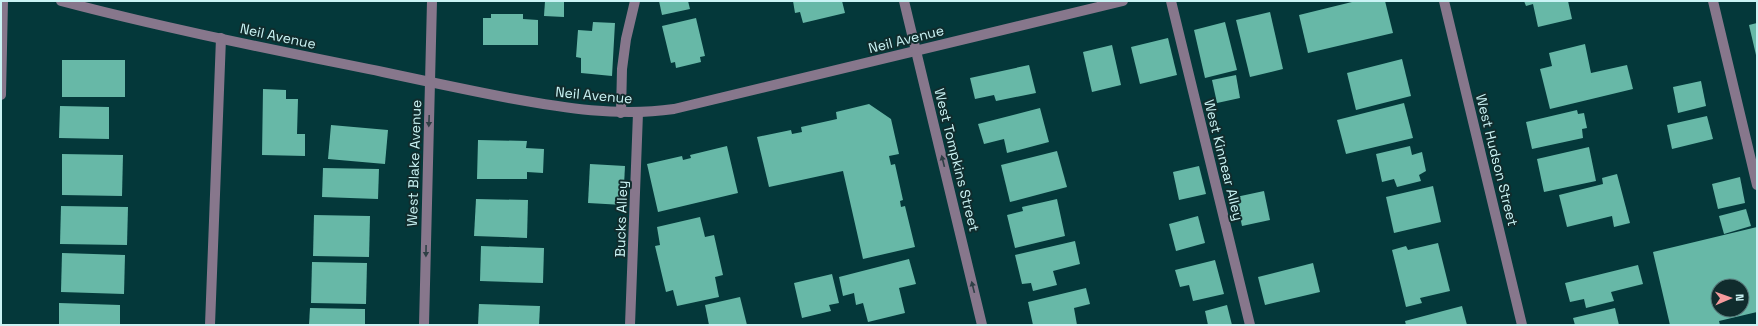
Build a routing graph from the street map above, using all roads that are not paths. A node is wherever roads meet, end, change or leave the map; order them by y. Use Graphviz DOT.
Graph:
graph roads {
  1 [pos="3,1"];
  2 [pos="61,1"];
  3 [pos="432,1"];
  4 [pos="636,1"];
  5 [pos="904,1"];
  6 [pos="1123,1"];
  7 [pos="1171,1"];
  8 [pos="1444,1"];
  9 [pos="1713,1"];
  10 [pos="221,38"];
  11 [pos="916,51"];
  12 [pos="430,82"];
  13 [pos="1,95"];
  14 [pos="621,113"];
  15 [pos="638,113"];
  16 [pos="1757,185"];
  17 [pos="210,325"];
  18 [pos="424,325"];
  19 [pos="630,325"];
  20 [pos="982,325"];
  21 [pos="1250,325"];
  22 [pos="1522,325"];
  1 -- 13 [label="street"];
  2 -- 10 [label="street, Neil Avenue"];
  3 -- 12 [label="street, West Blake Avenue"];
  4 -- 14 [label="street"];
  5 -- 11 [label="street, West Tompkins Street"];
  6 -- 11 [label="street, Neil Avenue"];
  7 -- 21 [label="street, West Kinnear Alley"];
  8 -- 22 [label="street, West Hudson Street"];
  9 -- 16 [label="street"];
  10 -- 12 [label="street, Neil Avenue"];
  10 -- 17 [label="street"];
  11 -- 15 [label="street, Neil Avenue"];
  20 -- 11 [label="street, West Tompkins Street, one-way"];
  12 -- 14 [label="street, Neil Avenue"];
  12 -- 18 [label="street, West Blake Avenue, one-way"];
  14 -- 15 [label="street, Neil Avenue"];
  15 -- 19 [label="street, Bucks Alley"];
}
